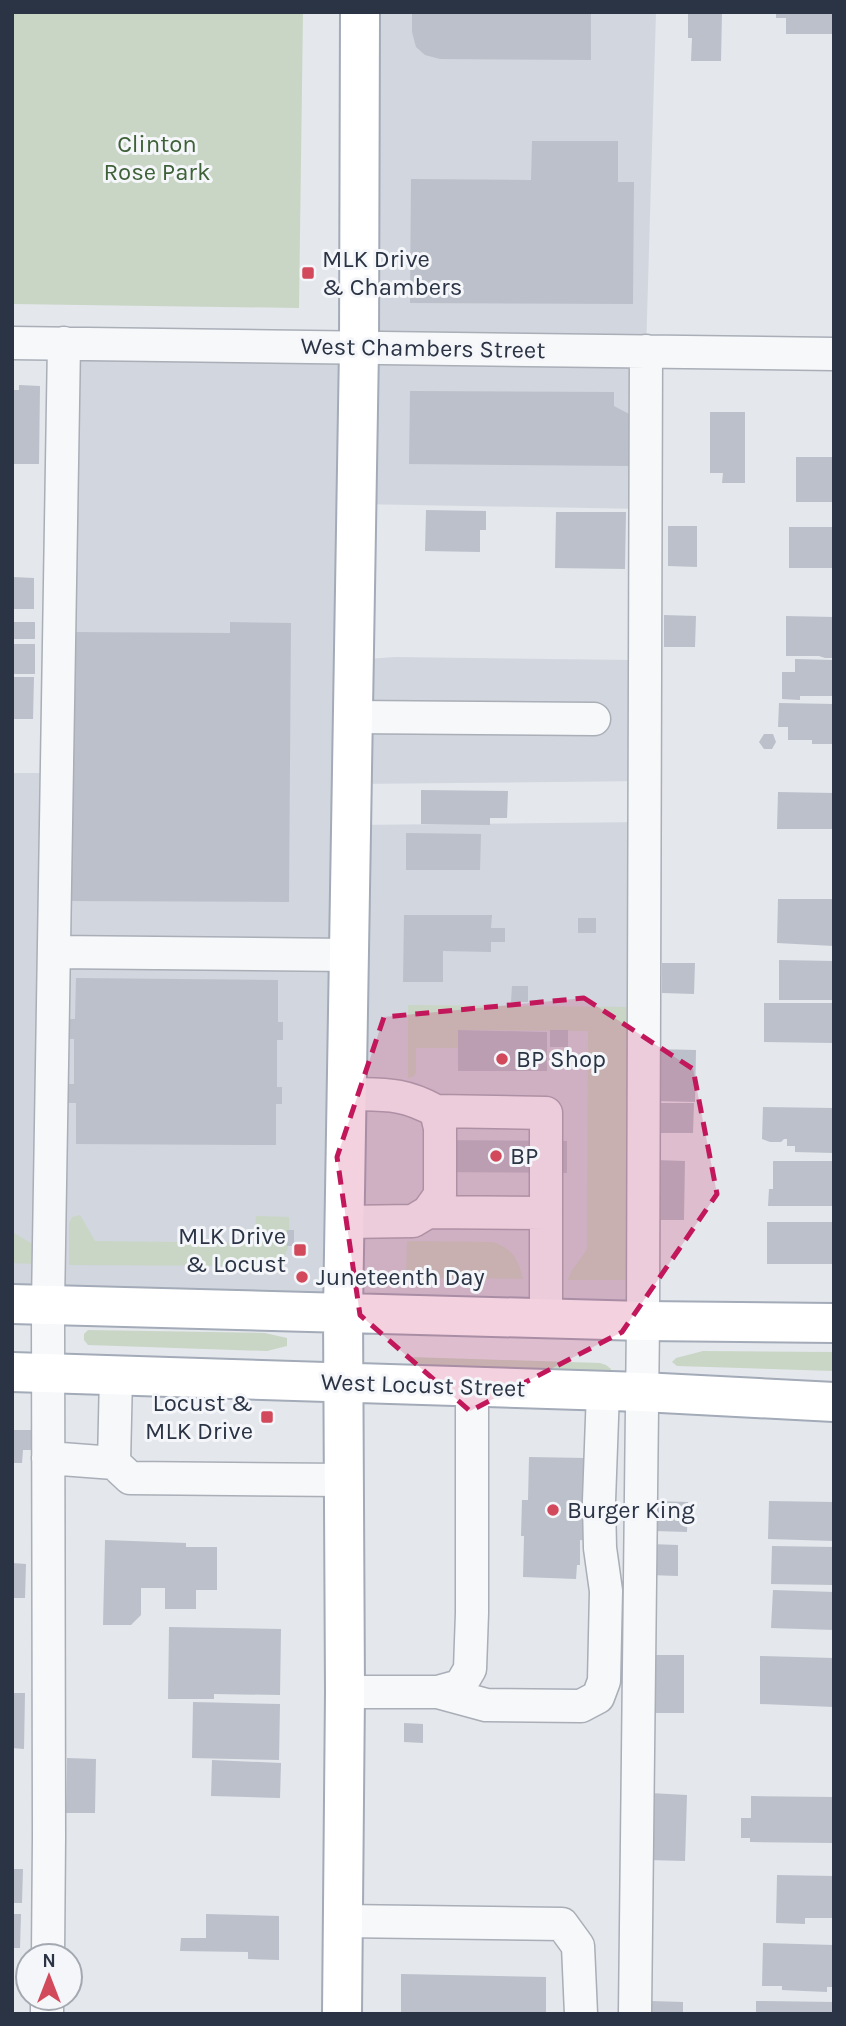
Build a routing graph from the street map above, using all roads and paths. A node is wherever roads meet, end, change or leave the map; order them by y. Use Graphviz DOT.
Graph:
graph roads {
  1 [pos="360,12"];
  2 [pos="12,343"];
  3 [pos="64,344"];
  4 [pos="359,348"];
  5 [pos="646,352"];
  6 [pos="834,354"];
  7 [pos="354,717"];
  8 [pos="594,719"];
  9 [pos="55,952"];
  10 [pos="349,955"];
  11 [pos="347,1094"];
  12 [pos="436,1111"];
  13 [pos="428,1212"];
  14 [pos="547,1213"];
  15 [pos="345,1222"];
  16 [pos="30,1304"];
  17 [pos="343,1312"];
  18 [pos="547,1318"];
  19 [pos="643,1321"];
  20 [pos="834,1323"];
  21 [pos="30,1372"];
  22 [pos="116,1375"];
  23 [pos="834,1381"];
  24 [pos="343,1383"];
  25 [pos="472,1387"];
  26 [pos="603,1391"];
  27 [pos="642,1392"];
  28 [pos="834,1402"];
  29 [pos="48,1458"];
  30 [pos="114,1463"];
  31 [pos="344,1480"];
  32 [pos="345,1692"];
  33 [pos="438,1692"];
  34 [pos="343,1921"];
  35 [pos="48,1942"];
  36 [pos="342,2014"];
  37 [pos="581,2014"];
  38 [pos="635,2014"];
  1 -- 4 [label="main road"];
  2 -- 3 [label="street, West Chambers Street"];
  3 -- 4 [label="street, West Chambers Street"];
  3 -- 9 [label="street"];
  4 -- 5 [label="street, West Chambers Street"];
  4 -- 7 [label="main road"];
  5 -- 6 [label="street, West Chambers Street"];
  5 -- 19 [label="street"];
  7 -- 8 [label="street"];
  7 -- 10 [label="main road"];
  9 -- 10 [label="street"];
  9 -- 16 [label="street"];
  10 -- 11 [label="main road"];
  11 -- 12 [label="street"];
  11 -- 15 [label="main road"];
  12 -- 13 [label="street"];
  12 -- 14 [label="street"];
  13 -- 14 [label="street"];
  13 -- 15 [label="street"];
  14 -- 18 [label="street"];
  15 -- 17 [label="main road"];
  16 -- 17 [label="main road"];
  16 -- 21 [label="street"];
  17 -- 18 [label="main road"];
  17 -- 24 [label="main road"];
  18 -- 19 [label="main road"];
  19 -- 20 [label="main road"];
  19 -- 27 [label="street"];
  21 -- 22 [label="main road, West Locust Street"];
  21 -- 29 [label="street"];
  22 -- 24 [label="main road, West Locust Street"];
  22 -- 30 [label="street"];
  23 -- 27 [label="main road"];
  24 -- 25 [label="main road, West Locust Street"];
  24 -- 31 [label="main road"];
  25 -- 26 [label="main road, West Locust Street"];
  25 -- 33 [label="street"];
  26 -- 27 [label="main road, West Locust Street"];
  26 -- 33 [label="street"];
  27 -- 28 [label="main road, West Locust Street"];
  27 -- 38 [label="street"];
  29 -- 30 [label="street"];
  29 -- 35 [label="street"];
  30 -- 31 [label="street"];
  31 -- 32 [label="main road"];
  32 -- 33 [label="street"];
  32 -- 34 [label="main road"];
  34 -- 36 [label="main road"];
  34 -- 37 [label="street"];
}
